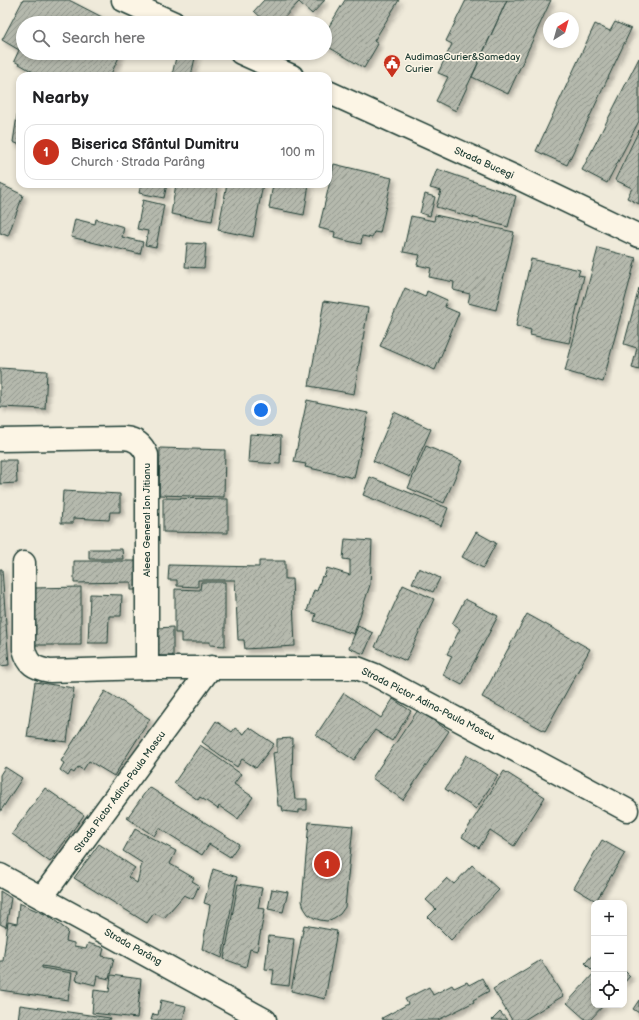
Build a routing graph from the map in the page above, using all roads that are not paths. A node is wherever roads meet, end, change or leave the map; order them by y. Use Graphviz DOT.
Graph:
graph roads {
  1 [pos="123,0"];
  2 [pos="158,16"];
  3 [pos="257,60"];
  4 [pos="283,72"];
  5 [pos="332,94"];
  6 [pos="639,236"];
  7 [pos="0,440"];
  8 [pos="24,563"];
  9 [pos="211,667"];
  10 [pos="146,668"];
  11 [pos="627,810"];
  12 [pos="0,875"];
  13 [pos="42,897"];
  14 [pos="265,1020"];
  1 -- 2 [label="street"];
  3 -- 4 [label="street"];
  5 -- 6 [label="street, Strada Bucegi"];
  7 -- 10 [label="street, Aleea General Ion Jitianu"];
  8 -- 10 [label="street, Strada Pictor Adina-Paula Moscu"];
  9 -- 10 [label="street, Strada Pictor Adina-Paula Moscu"];
  9 -- 11 [label="street, Strada Pictor Adina-Paula Moscu"];
  9 -- 13 [label="street, Strada Pictor Adina-Paula Moscu"];
  12 -- 13 [label="street, Strada Parâng"];
  13 -- 14 [label="street, Strada Parâng"];
}
